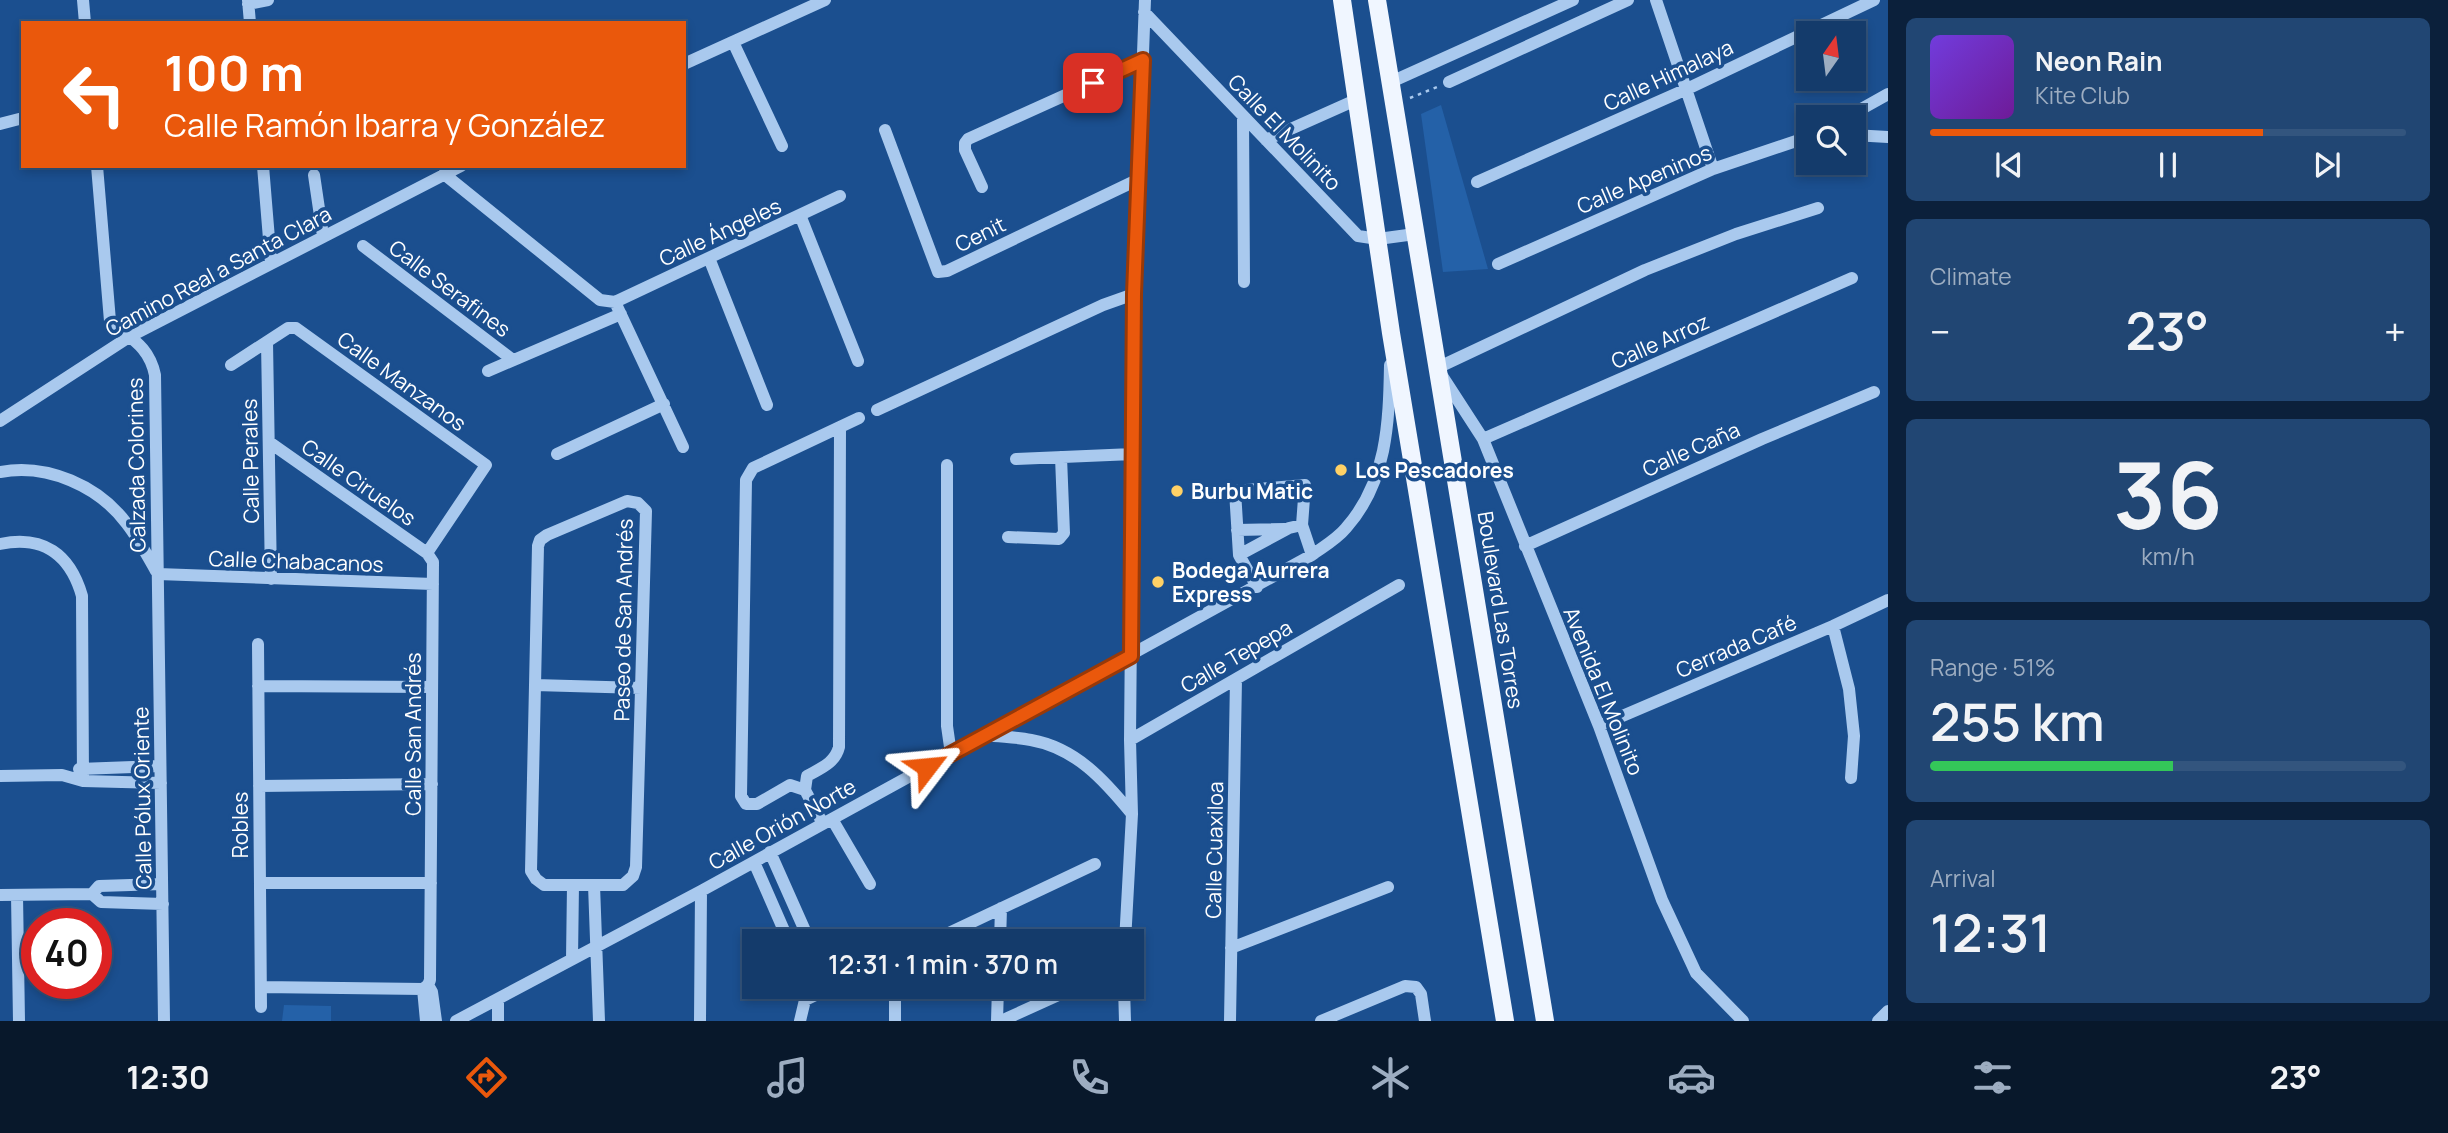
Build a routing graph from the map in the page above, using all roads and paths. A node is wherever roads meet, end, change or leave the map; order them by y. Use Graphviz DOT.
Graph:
graph roads {
  1 [pos="83,0"];
  2 [pos="268,0"];
  3 [pos="825,0"];
  4 [pos="1342,0"];
  5 [pos="1377,0"];
  6 [pos="1573,0"];
  7 [pos="1628,0"];
  8 [pos="1656,0"];
  9 [pos="1874,0"];
  10 [pos="248,2"];
  11 [pos="1144,6"];
  12 [pos="85,21"];
  13 [pos="250,21"];
  14 [pos="733,42"];
  15 [pos="1143,60"];
  16 [pos="686,63"];
  17 [pos="1391,82"];
  18 [pos="1449,82"];
  19 [pos="1687,89"];
  20 [pos="1888,93"];
  21 [pos="1358,99"];
  22 [pos="1394,104"];
  23 [pos="1866,106"];
  24 [pos="1243,117"];
  25 [pos="21,119"];
  26 [pos="0,124"];
  27 [pos="885,130"];
  28 [pos="1866,135"];
  29 [pos="1888,136"];
  30 [pos="1266,140"];
  31 [pos="1796,142"];
  32 [pos="782,146"];
  33 [pos="97,168"];
  34 [pos="262,168"];
  35 [pos="457,168"];
  36 [pos="1713,169"];
  37 [pos="444,174"];
  38 [pos="314,175"];
  39 [pos="1137,180"];
  40 [pos="1477,182"];
  41 [pos="982,187"];
  42 [pos="841,196"];
  43 [pos="1818,208"];
  44 [pos="800,215"];
  45 [pos="1415,234"];
  46 [pos="323,236"];
  47 [pos="1378,239"];
  48 [pos="363,246"];
  49 [pos="709,258"];
  50 [pos="271,262"];
  51 [pos="1498,264"];
  52 [pos="1852,278"];
  53 [pos="1244,282"];
  54 [pos="1134,294"];
  55 [pos="615,302"];
  56 [pos="621,314"];
  57 [pos="1391,333"];
  58 [pos="129,337"];
  59 [pos="267,342"];
  60 [pos="513,360"];
  61 [pos="858,361"];
  62 [pos="231,365"];
  63 [pos="1437,368"];
  64 [pos="488,371"];
  65 [pos="1874,393"];
  66 [pos="664,404"];
  67 [pos="767,405"];
  68 [pos="877,410"];
  69 [pos="859,418"];
  70 [pos="0,421"];
  71 [pos="840,427"];
  72 [pos="1483,439"];
  73 [pos="269,442"];
  74 [pos="682,447"];
  75 [pos="557,454"];
  76 [pos="1133,454"];
  77 [pos="1061,457"];
  78 [pos="1016,459"];
  79 [pos="947,466"];
  80 [pos="0,472"];
  81 [pos="1302,525"];
  82 [pos="1289,528"];
  83 [pos="1237,530"];
  84 [pos="1008,537"];
  85 [pos="0,544"];
  86 [pos="1525,546"];
  87 [pos="427,553"];
  88 [pos="1239,555"];
  89 [pos="1312,555"];
  90 [pos="158,574"];
  91 [pos="271,579"];
  92 [pos="433,584"];
  93 [pos="1399,584"];
  94 [pos="1257,587"];
  95 [pos="1888,600"];
  96 [pos="1833,626"];
  97 [pos="258,644"];
  98 [pos="1131,656"];
  99 [pos="1236,679"];
  100 [pos="535,685"];
  101 [pos="258,687"];
  102 [pos="432,687"];
  103 [pos="641,688"];
  104 [pos="1599,726"];
  105 [pos="986,735"];
  106 [pos="1129,740"];
  107 [pos="951,754"];
  108 [pos="160,766"];
  109 [pos="84,767"];
  110 [pos="62,775"];
  111 [pos="0,776"];
  112 [pos="1852,778"];
  113 [pos="83,781"];
  114 [pos="161,783"];
  115 [pos="432,784"];
  116 [pos="259,786"];
  117 [pos="805,790"];
  118 [pos="1132,814"];
  119 [pos="827,822"];
  120 [pos="771,852"];
  121 [pos="754,862"];
  122 [pos="1095,864"];
  123 [pos="260,883"];
  124 [pos="431,883"];
  125 [pos="162,884"];
  126 [pos="870,884"];
  127 [pos="573,885"];
  128 [pos="594,885"];
  129 [pos="1388,887"];
  130 [pos="701,891"];
  131 [pos="92,894"];
  132 [pos="0,895"];
  133 [pos="17,895"];
  134 [pos="163,904"];
  135 [pos="1001,908"];
  136 [pos="783,929"];
  137 [pos="804,929"];
  138 [pos="957,929"];
  139 [pos="1000,929"];
  140 [pos="1126,929"];
  141 [pos="595,947"];
  142 [pos="1231,948"];
  143 [pos="572,959"];
  144 [pos="261,987"];
  145 [pos="425,987"];
  146 [pos="498,999"];
  147 [pos="806,999"];
  148 [pos="895,999"];
  149 [pos="998,999"];
  150 [pos="1049,999"];
  151 [pos="1124,999"];
  152 [pos="261,1007"];
  153 [pos="1888,1011"];
  154 [pos="19,1021"];
  155 [pos="164,1021"];
  156 [pos="426,1021"];
  157 [pos="436,1021"];
  158 [pos="456,1021"];
  159 [pos="498,1021"];
  160 [pos="599,1021"];
  161 [pos="700,1021"];
  162 [pos="800,1021"];
  163 [pos="895,1021"];
  164 [pos="999,1021"];
  165 [pos="1125,1021"];
  166 [pos="1230,1021"];
  167 [pos="1321,1021"];
  168 [pos="1425,1021"];
  169 [pos="1505,1021"];
  170 [pos="1545,1021"];
  171 [pos="1743,1021"];
  172 [pos="1878,1021"];
  1 -- 12 [label="street"];
  2 -- 10 [label="street"];
  3 -- 14 [label="street"];
  4 -- 21 [label="main road"];
  5 -- 17 [label="main road, Boulevard Las Torres"];
  6 -- 17 [label="street"];
  7 -- 18 [label="street"];
  8 -- 19 [label="street"];
  9 -- 19 [label="street, Calle Himalaya"];
  10 -- 13 [label="street"];
  11 -- 15 [label="street"];
  11 -- 24 [label="street, Calle El Molinito"];
  14 -- 16 [label="street"];
  14 -- 32 [label="street"];
  15 -- 39 [label="street"];
  15 -- 41 [label="street"];
  17 -- 22 [label="main road, Boulevard Las Torres"];
  18 -- 22 [label="path"];
  19 -- 36 [label="street"];
  19 -- 40 [label="street, Calle Himalaya"];
  20 -- 23 [label="street"];
  21 -- 30 [label="street"];
  21 -- 47 [label="main road"];
  22 -- 45 [label="main road, Boulevard Las Torres"];
  24 -- 30 [label="street, Calle El Molinito"];
  24 -- 53 [label="street"];
  25 -- 26 [label="street"];
  27 -- 39 [label="street, Cenit"];
  28 -- 29 [label="street"];
  30 -- 47 [label="street, Calle El Molinito"];
  31 -- 36 [label="street, Calle Apeninos"];
  33 -- 58 [label="street, Calzada Colorines"];
  34 -- 50 [label="street"];
  35 -- 37 [label="street, Camino Real a Santa Clara"];
  36 -- 51 [label="street, Calle Apeninos"];
  37 -- 46 [label="street, Camino Real a Santa Clara"];
  37 -- 55 [label="street"];
  38 -- 46 [label="street"];
  39 -- 54 [label="street"];
  42 -- 44 [label="street, Calle Ángeles"];
  43 -- 63 [label="street"];
  44 -- 49 [label="street, Calle Ángeles"];
  44 -- 61 [label="street"];
  45 -- 47 [label="street"];
  45 -- 63 [label="main road, Boulevard Las Torres"];
  46 -- 50 [label="street, Camino Real a Santa Clara"];
  47 -- 57 [label="main road"];
  48 -- 60 [label="street, Calle Serafines"];
  49 -- 55 [label="street, Calle Ángeles"];
  49 -- 67 [label="street"];
  50 -- 58 [label="street, Camino Real a Santa Clara"];
  52 -- 72 [label="street, Calle Arroz"];
  54 -- 68 [label="street"];
  54 -- 76 [label="street"];
  55 -- 56 [label="street"];
  56 -- 60 [label="street"];
  56 -- 66 [label="street"];
  57 -- 89 [label="street, Calle Orión Norte"];
  57 -- 169 [label="main road"];
  58 -- 70 [label="street, Camino Real a Santa Clara"];
  58 -- 90 [label="street, Calzada Colorines"];
  59 -- 62 [label="street"];
  59 -- 73 [label="street, Calle Perales"];
  59 -- 87 [label="street, Calle Manzanos"];
  60 -- 64 [label="street"];
  63 -- 72 [label="street, Avenida El Molinito"];
  63 -- 170 [label="main road, Boulevard Las Torres"];
  65 -- 86 [label="street, Calle Caña"];
  66 -- 74 [label="street"];
  66 -- 75 [label="street"];
  69 -- 71 [label="street"];
  71 -- 117 [label="street"];
  71 -- 117 [label="street"];
  72 -- 86 [label="street, Avenida El Molinito"];
  73 -- 87 [label="street, Calle Ciruelos"];
  73 -- 91 [label="street, Calle Perales"];
  76 -- 77 [label="street"];
  76 -- 98 [label="street"];
  77 -- 78 [label="street"];
  77 -- 84 [label="street"];
  79 -- 107 [label="street"];
  80 -- 90 [label="street"];
  81 -- 82 [label="street"];
  81 -- 83 [label="street"];
  81 -- 89 [label="street"];
  82 -- 83 [label="street"];
  82 -- 88 [label="street"];
  83 -- 88 [label="street"];
  85 -- 109 [label="street"];
  86 -- 104 [label="street, Avenida El Molinito"];
  87 -- 92 [label="street, Calle San Andrés"];
  88 -- 94 [label="street"];
  89 -- 94 [label="street, Calle Orión Norte"];
  90 -- 91 [label="street, Calle Chabacanos"];
  90 -- 108 [label="street, Calle Pólux Oriente"];
  91 -- 92 [label="street, Calle Chabacanos"];
  92 -- 102 [label="street, Calle San Andrés"];
  93 -- 99 [label="street, Calle Tepepa"];
  94 -- 98 [label="street, Calle Orión Norte"];
  95 -- 96 [label="street, Cerrada Café"];
  96 -- 104 [label="street, Cerrada Café"];
  96 -- 112 [label="street"];
  97 -- 101 [label="street, Robles"];
  98 -- 105 [label="street, Calle Orión Norte"];
  98 -- 106 [label="street"];
  99 -- 106 [label="street, Calle Tepepa"];
  99 -- 142 [label="street, Calle Cuaxiloa"];
  100 -- 103 [label="street"];
  100 -- 103 [label="street, Paseo de San Andrés"];
  100 -- 127 [label="street, Paseo de San Andrés"];
  101 -- 102 [label="street"];
  101 -- 116 [label="street, Robles"];
  102 -- 115 [label="street, Calle San Andrés"];
  103 -- 128 [label="street, Paseo de San Andrés"];
  104 -- 171 [label="street, Avenida El Molinito"];
  105 -- 107 [label="street, Calle Orión Norte"];
  105 -- 118 [label="street"];
  106 -- 118 [label="street"];
  107 -- 119 [label="street, Calle Orión Norte"];
  108 -- 109 [label="street"];
  108 -- 114 [label="street, Calle Pólux Oriente"];
  109 -- 110 [label="street"];
  109 -- 113 [label="street"];
  110 -- 111 [label="street"];
  110 -- 113 [label="street"];
  113 -- 114 [label="street"];
  114 -- 125 [label="street, Calle Pólux Oriente"];
  115 -- 116 [label="street"];
  115 -- 124 [label="street, Calle San Andrés"];
  116 -- 123 [label="street, Robles"];
  117 -- 119 [label="street"];
  118 -- 140 [label="street"];
  119 -- 120 [label="street, Calle Orión Norte"];
  119 -- 126 [label="street"];
  120 -- 121 [label="street, Calle Orión Norte"];
  120 -- 137 [label="street"];
  121 -- 130 [label="street, Calle Orión Norte"];
  121 -- 136 [label="street"];
  122 -- 135 [label="street"];
  123 -- 124 [label="street"];
  123 -- 144 [label="street, Robles"];
  124 -- 145 [label="street, Calle San Andrés"];
  125 -- 131 [label="street"];
  125 -- 134 [label="street, Calle Pólux Oriente"];
  127 -- 128 [label="street, Paseo de San Andrés"];
  127 -- 143 [label="street"];
  128 -- 141 [label="street"];
  129 -- 142 [label="street"];
  130 -- 141 [label="street, Calle Orión Norte"];
  130 -- 161 [label="street"];
  131 -- 133 [label="street"];
  131 -- 134 [label="street"];
  132 -- 133 [label="street"];
  133 -- 154 [label="street"];
  134 -- 155 [label="street, Calle Pólux Oriente"];
  135 -- 138 [label="street"];
  135 -- 139 [label="street"];
  141 -- 143 [label="street, Calle Orión Norte"];
  141 -- 160 [label="street"];
  142 -- 166 [label="street, Calle Cuaxiloa"];
  143 -- 146 [label="street, Calle Orión Norte"];
  144 -- 145 [label="street"];
  144 -- 152 [label="street, Robles"];
  145 -- 156 [label="street, Calle San Andrés"];
  145 -- 157 [label="street, Calle San Andrés"];
  146 -- 158 [label="street, Calle Orión Norte"];
  146 -- 159 [label="street"];
  147 -- 162 [label="street"];
  148 -- 163 [label="street"];
  149 -- 164 [label="street"];
  150 -- 164 [label="street"];
  151 -- 165 [label="street"];
  153 -- 172 [label="street"];
  167 -- 168 [label="street"];
}
